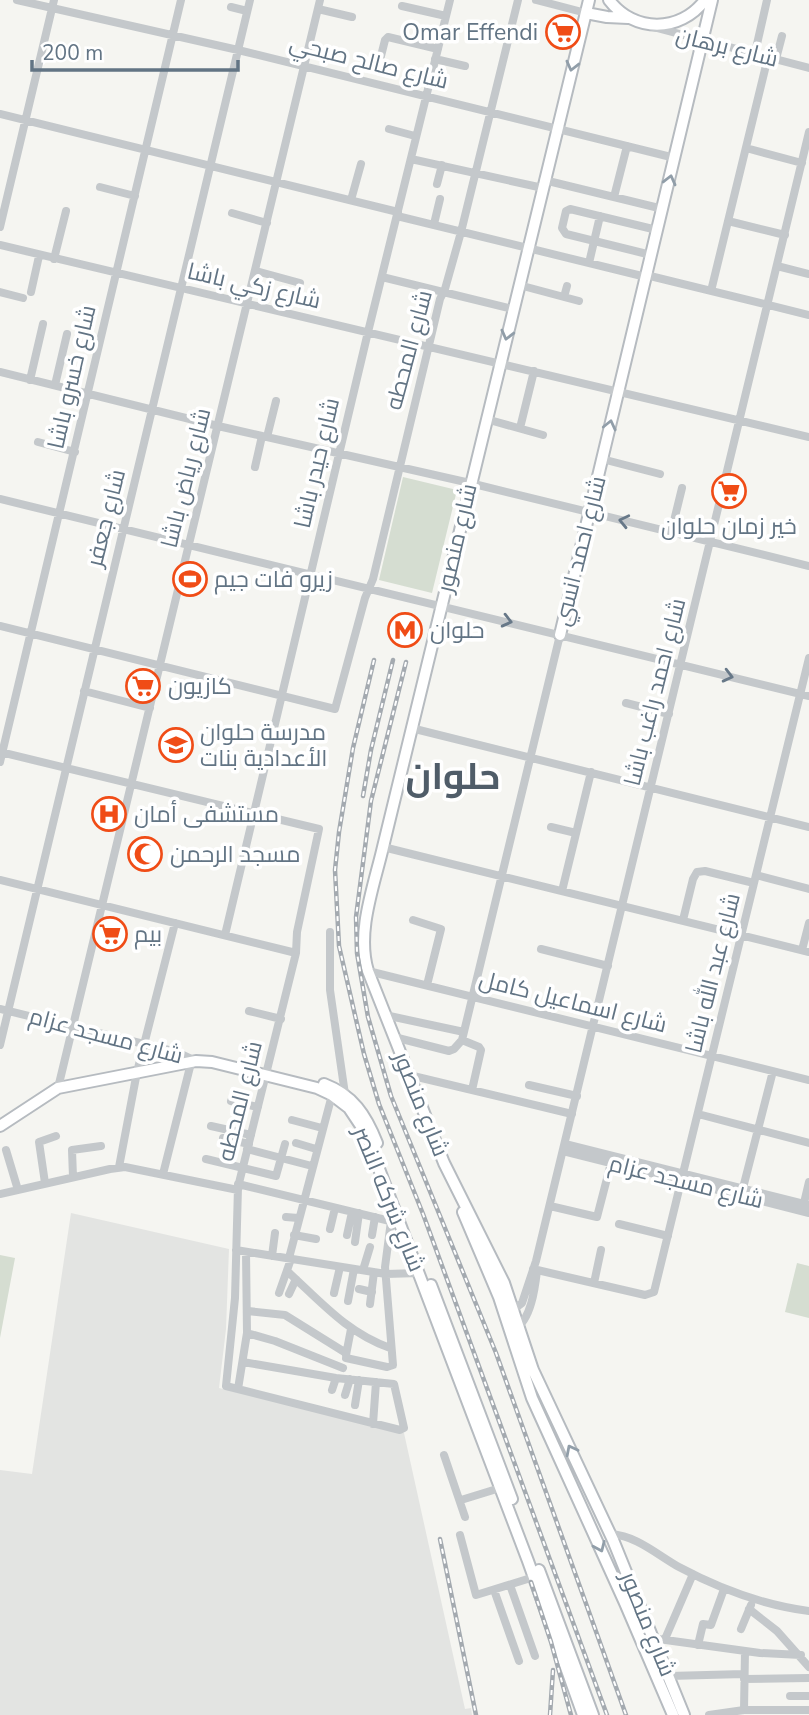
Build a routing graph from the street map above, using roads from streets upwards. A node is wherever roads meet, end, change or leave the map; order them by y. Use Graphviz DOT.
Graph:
graph roads {
  1 [pos="18,0"];
  2 [pos="181,0"];
  3 [pos="250,0"];
  4 [pos="450,0"];
  5 [pos="518,0"];
  6 [pos="536,0"];
  7 [pos="589,0"];
  8 [pos="609,0"];
  9 [pos="705,0"];
  10 [pos="712,0"];
  11 [pos="767,0"];
  12 [pos="53,4"];
  13 [pos="318,4"];
  14 [pos="402,6"];
  15 [pos="231,7"];
  16 [pos="247,11"];
  17 [pos="586,13"];
  18 [pos="446,16"];
  19 [pos="352,17"];
  20 [pos="629,18"];
  21 [pos="645,24"];
  22 [pos="172,36"];
  23 [pos="782,36"];
  24 [pos="703,40"];
  25 [pos="237,50"];
  26 [pos="755,53"];
  27 [pos="437,54"];
  28 [pos="772,58"];
  29 [pos="380,60"];
  30 [pos="304,66"];
  31 [pos="465,66"];
  32 [pos="809,68"];
  33 [pos="425,96"];
  34 [pos="490,111"];
  35 [pos="0,114"];
  36 [pos="26,121"];
  37 [pos="557,128"];
  38 [pos="389,129"];
  39 [pos="809,132"];
  40 [pos="415,136"];
  41 [pos="627,146"];
  42 [pos="746,148"];
  43 [pos="145,150"];
  44 [pos="675,158"];
  45 [pos="411,159"];
  46 [pos="802,163"];
  47 [pos="361,164"];
  48 [pos="442,165"];
  49 [pos="211,166"];
  50 [pos="475,173"];
  51 [pos="798,177"];
  52 [pos="809,180"];
  53 [pos="277,182"];
  54 [pos="437,184"];
  55 [pos="543,184"];
  56 [pos="100,187"];
  57 [pos="135,196"];
  58 [pos="614,197"];
  59 [pos="440,199"];
  60 [pos="351,200"];
  61 [pos="663,209"];
  62 [pos="66,211"];
  63 [pos="232,213"];
  64 [pos="397,214"];
  65 [pos="600,216"];
  66 [pos="728,221"];
  67 [pos="267,223"];
  68 [pos="434,224"];
  69 [pos="0,228"];
  70 [pos="657,230"];
  71 [pos="461,232"];
  72 [pos="785,235"];
  73 [pos="594,241"];
  74 [pos="0,245"];
  75 [pos="528,248"];
  76 [pos="651,255"];
  77 [pos="39,256"];
  78 [pos="54,259"];
  79 [pos="589,263"];
  80 [pos="777,266"];
  81 [pos="256,271"];
  82 [pos="116,272"];
  83 [pos="809,274"];
  84 [pos="646,276"];
  85 [pos="382,277"];
  86 [pos="300,283"];
  87 [pos="519,285"];
  88 [pos="567,286"];
  89 [pos="182,288"];
  90 [pos="711,291"];
  91 [pos="0,292"];
  92 [pos="31,292"];
  93 [pos="444,292"];
  94 [pos="564,297"];
  95 [pos="23,298"];
  96 [pos="579,301"];
  97 [pos="247,305"];
  98 [pos="768,305"];
  99 [pos="513,309"];
  100 [pos="809,315"];
  101 [pos="43,324"];
  102 [pos="368,332"];
  103 [pos="67,334"];
  104 [pos="429,346"];
  105 [pos="500,363"];
  106 [pos="534,371"];
  107 [pos="0,372"];
  108 [pos="30,380"];
  109 [pos="55,385"];
  110 [pos="618,391"];
  111 [pos="89,393"];
  112 [pos="276,401"];
  113 [pos="152,409"];
  114 [pos="486,419"];
  115 [pos="741,421"];
  116 [pos="218,426"];
  117 [pos="520,428"];
  118 [pos="543,435"];
  119 [pos="265,437"];
  120 [pos="809,437"];
  121 [pos="38,442"];
  122 [pos="75,452"];
  123 [pos="339,454"];
  124 [pos="602,459"];
  125 [pos="255,467"];
  126 [pos="400,467"];
  127 [pos="660,474"];
  128 [pos="470,483"];
  129 [pos="682,488"];
  130 [pos="0,499"];
  131 [pos="61,512"];
  132 [pos="589,513"];
  133 [pos="123,528"];
  134 [pos="671,533"];
  135 [pos="711,542"];
  136 [pos="189,544"];
  137 [pos="809,566"];
  138 [pos="311,575"];
  139 [pos="370,588"];
  140 [pos="441,605"];
  141 [pos="0,626"];
  142 [pos="31,633"];
  143 [pos="560,635"];
  144 [pos="94,648"];
  145 [pos="809,658"];
  146 [pos="160,665"];
  147 [pos="681,665"];
  148 [pos="84,691"];
  149 [pos="805,695"];
  150 [pos="281,696"];
  151 [pos="626,703"];
  152 [pos="150,708"];
  153 [pos="669,714"];
  154 [pos="411,728"];
  155 [pos="1,752"];
  156 [pos="531,757"];
  157 [pos="0,762"];
  158 [pos="66,767"];
  159 [pos="591,772"];
  160 [pos="132,783"];
  161 [pos="652,788"];
  162 [pos="253,813"];
  163 [pos="770,818"];
  164 [pos="551,827"];
  165 [pos="809,827"];
  166 [pos="576,833"];
  167 [pos="383,847"];
  168 [pos="501,876"];
  169 [pos="755,879"];
  170 [pos="0,880"];
  171 [pos="37,889"];
  172 [pos="809,889"];
  173 [pos="562,891"];
  174 [pos="102,905"];
  175 [pos="623,905"];
  176 [pos="413,920"];
  177 [pos="683,920"];
  178 [pos="175,923"];
  179 [pos="809,923"];
  180 [pos="330,932"];
  181 [pos="741,935"];
  182 [pos="225,936"];
  183 [pos="541,949"];
  184 [pos="806,951"];
  185 [pos="296,953"];
  186 [pos="608,966"];
  187 [pos="368,971"];
  188 [pos="427,985"];
  189 [pos="472,997"];
  190 [pos="4,1009"];
  191 [pos="249,1011"];
  192 [pos="385,1015"];
  193 [pos="281,1019"];
  194 [pos="73,1025"];
  195 [pos="593,1027"];
  196 [pos="463,1036"];
  197 [pos="394,1037"];
  198 [pos="145,1043"];
  199 [pos="0,1045"];
  200 [pos="713,1056"];
  201 [pos="193,1062"];
  202 [pos="212,1062"];
  203 [pos="773,1071"];
  204 [pos="137,1072"];
  205 [pos="267,1072"];
  206 [pos="410,1075"];
  207 [pos="809,1080"];
  208 [pos="529,1084"];
  209 [pos="58,1087"];
  210 [pos="472,1090"];
  211 [pos="345,1094"];
  212 [pos="332,1095"];
  213 [pos="577,1096"];
  214 [pos="231,1101"];
  215 [pos="258,1107"];
  216 [pos="572,1114"];
  217 [pos="698,1114"];
  218 [pos="292,1120"];
  219 [pos="0,1126"];
  220 [pos="211,1126"];
  221 [pos="322,1128"];
  222 [pos="758,1130"];
  223 [pos="56,1136"];
  224 [pos="223,1138"];
  225 [pos="249,1143"];
  226 [pos="285,1143"];
  227 [pos="296,1143"];
  228 [pos="809,1143"];
  229 [pos="101,1146"];
  230 [pos="564,1147"];
  231 [pos="316,1149"];
  232 [pos="6,1150"];
  233 [pos="206,1158"];
  234 [pos="281,1158"];
  235 [pos="611,1163"];
  236 [pos="312,1166"];
  237 [pos="118,1167"];
  238 [pos="242,1169"];
  239 [pos="163,1174"];
  240 [pos="73,1177"];
  241 [pos="683,1177"];
  242 [pos="809,1182"];
  243 [pos="46,1183"];
  244 [pos="238,1187"];
  245 [pos="743,1188"];
  246 [pos="18,1190"];
  247 [pos="0,1194"];
  248 [pos="303,1200"];
  249 [pos="806,1204"];
  250 [pos="550,1206"];
  251 [pos="335,1208"];
  252 [pos="356,1212"];
  253 [pos="809,1213"];
  254 [pos="286,1217"];
  255 [pos="375,1217"];
  256 [pos="298,1218"];
  257 [pos="396,1222"];
  258 [pos="619,1224"];
  259 [pos="330,1229"];
  260 [pos="275,1233"];
  261 [pos="294,1234"];
  262 [pos="347,1235"];
  263 [pos="372,1235"];
  264 [pos="668,1237"];
  265 [pos="316,1239"];
  266 [pos="355,1242"];
  267 [pos="370,1247"];
  268 [pos="601,1250"];
  269 [pos="241,1251"];
  270 [pos="272,1256"];
  271 [pos="290,1258"];
  272 [pos="340,1267"];
  273 [pos="536,1267"];
  274 [pos="287,1270"];
  275 [pos="358,1270"];
  276 [pos="374,1272"];
  277 [pos="419,1273"];
  278 [pos="386,1274"];
  279 [pos="296,1279"];
  280 [pos="594,1283"];
  281 [pos="359,1289"];
  282 [pos="372,1292"];
  283 [pos="279,1293"];
  284 [pos="334,1293"];
  285 [pos="289,1294"];
  286 [pos="348,1301"];
  287 [pos="370,1304"];
  288 [pos="248,1311"];
  289 [pos="509,1312"];
  290 [pos="351,1329"];
  291 [pos="514,1329"];
  292 [pos="247,1334"];
  293 [pos="390,1348"];
  294 [pos="346,1356"];
  295 [pos="243,1362"];
  296 [pos="343,1368"];
  297 [pos="346,1379"];
  298 [pos="376,1382"];
  299 [pos="238,1389"];
  300 [pos="332,1390"];
  301 [pos="345,1395"];
  302 [pos="355,1405"];
  303 [pos="373,1424"];
  304 [pos="444,1455"];
  305 [pos="585,1477"];
  306 [pos="571,1484"];
  307 [pos="500,1488"];
  308 [pos="461,1500"];
  309 [pos="466,1517"];
  310 [pos="611,1534"];
  311 [pos="460,1535"];
  312 [pos="693,1574"];
  313 [pos="534,1577"];
  314 [pos="509,1585"];
  315 [pos="723,1589"];
  316 [pos="494,1590"];
  317 [pos="753,1598"];
  318 [pos="749,1609"];
  319 [pos="809,1611"];
  320 [pos="741,1629"];
  321 [pos="653,1639"];
  322 [pos="698,1645"];
  323 [pos="746,1651"];
  324 [pos="535,1656"];
  325 [pos="806,1660"];
  326 [pos="519,1661"];
  327 [pos="669,1675"];
  328 [pos="744,1676"];
  329 [pos="809,1678"];
  330 [pos="790,1696"];
  331 [pos="809,1696"];
  332 [pos="744,1710"];
  333 [pos="804,1712"];
  334 [pos="583,1715"];
  335 [pos="593,1715"];
  336 [pos="673,1715"];
  337 [pos="684,1715"];
  338 [pos="709,1715"];
  1 -- 12 [label="street, شارع صالح صبحي"];
  2 -- 22 [label="street, شارع خسرو باشا"];
  3 -- 16 [label="street, شارع جعفر"];
  4 -- 18 [label="street, شارع حيدر باشا"];
  5 -- 34 [label="street, شارع المحطه"];
  6 -- 17 [label="street"];
  7 -- 17 [label="street, شارع منصور"];
  8 -- 20 [label="street"];
  9 -- 21 [label="street"];
  10 -- 24 [label="street, شارع احمد انسي"];
  11 -- 26 [label="street"];
  12 -- 22 [label="street, شارع صالح صبحي"];
  12 -- 36 [label="street"];
  13 -- 19 [label="street"];
  13 -- 30 [label="street, شارع رياض باشا"];
  14 -- 18 [label="street"];
  15 -- 16 [label="street"];
  16 -- 25 [label="street, شارع جعفر"];
  17 -- 20 [label="street"];
  17 -- 37 [label="street, شارع منصور, one-way"];
  18 -- 27 [label="street, شارع حيدر باشا"];
  20 -- 21 [label="street"];
  21 -- 24 [label="street, شارع برهان"];
  22 -- 25 [label="street, شارع صالح صبحي"];
  22 -- 43 [label="street, شارع خسرو باشا"];
  23 -- 28 [label="street"];
  24 -- 26 [label="street, شارع برهان"];
  24 -- 44 [label="street, شارع احمد انسي"];
  25 -- 30 [label="street, شارع صالح صبحي"];
  25 -- 49 [label="street, شارع جعفر"];
  26 -- 28 [label="street, شارع برهان"];
  27 -- 29 [label="street"];
  27 -- 31 [label="street"];
  27 -- 33 [label="street, شارع حيدر باشا"];
  28 -- 32 [label="street, شارع برهان"];
  28 -- 42 [label="street"];
  30 -- 33 [label="street, شارع صالح صبحي"];
  30 -- 53 [label="street, شارع رياض باشا"];
  33 -- 34 [label="street, شارع صالح صبحي"];
  33 -- 40 [label="street, شارع حيدر باشا"];
  34 -- 37 [label="street, شارع صالح صبحي"];
  34 -- 50 [label="street, شارع المحطه"];
  35 -- 36 [label="street"];
  36 -- 43 [label="street"];
  36 -- 69 [label="street"];
  37 -- 41 [label="street, شارع صالح صبحي"];
  37 -- 55 [label="street, شارع منصور"];
  38 -- 40 [label="street"];
  39 -- 46 [label="street, شارع احمد راغب باشا"];
  40 -- 45 [label="street, شارع حيدر باشا"];
  41 -- 44 [label="street, شارع صالح صبحي"];
  41 -- 58 [label="street"];
  42 -- 46 [label="street"];
  42 -- 66 [label="street"];
  43 -- 49 [label="street"];
  43 -- 57 [label="street, شارع خسرو باشا"];
  61 -- 44 [label="street, شارع احمد انسي, one-way"];
  45 -- 48 [label="street"];
  45 -- 64 [label="street, شارع حيدر باشا"];
  46 -- 51 [label="street, شارع احمد راغب باشا"];
  47 -- 60 [label="street"];
  48 -- 50 [label="street"];
  48 -- 54 [label="street"];
  49 -- 53 [label="street"];
  49 -- 89 [label="street, شارع جعفر"];
  50 -- 55 [label="street"];
  50 -- 71 [label="street, شارع المحطه"];
  51 -- 52 [label="street"];
  51 -- 72 [label="street, شارع احمد راغب باشا"];
  53 -- 60 [label="street"];
  53 -- 67 [label="street, شارع رياض باشا"];
  55 -- 58 [label="street"];
  55 -- 75 [label="street, شارع منصور"];
  56 -- 57 [label="street"];
  57 -- 82 [label="street, شارع خسرو باشا"];
  58 -- 61 [label="street"];
  59 -- 68 [label="street"];
  60 -- 64 [label="street"];
  61 -- 70 [label="street, شارع احمد انسي"];
  62 -- 78 [label="street"];
  63 -- 67 [label="street"];
  64 -- 68 [label="street"];
  64 -- 85 [label="street, شارع حيدر باشا"];
  65 -- 70 [label="street"];
  65 -- 73 [label="street"];
  65 -- 73 [label="street"];
  66 -- 72 [label="street"];
  66 -- 90 [label="street"];
  67 -- 81 [label="street, شارع رياض باشا"];
  68 -- 71 [label="street"];
  70 -- 76 [label="street, شارع احمد انسي"];
  71 -- 75 [label="street"];
  71 -- 93 [label="street, شارع المحطه"];
  72 -- 80 [label="street, شارع احمد راغب باشا"];
  73 -- 76 [label="street"];
  73 -- 79 [label="street"];
  74 -- 77 [label="street, شارع زكي باشا"];
  75 -- 79 [label="street"];
  75 -- 87 [label="street, شارع منصور"];
  76 -- 84 [label="street, شارع احمد انسي"];
  77 -- 78 [label="street, شارع زكي باشا"];
  77 -- 92 [label="street"];
  78 -- 82 [label="street, شارع زكي باشا"];
  79 -- 84 [label="street"];
  80 -- 83 [label="street"];
  80 -- 98 [label="street, شارع احمد راغب باشا"];
  81 -- 86 [label="street"];
  81 -- 97 [label="street, شارع رياض باشا"];
  82 -- 89 [label="street, شارع زكي باشا"];
  82 -- 111 [label="street, شارع خسرو باشا"];
  84 -- 90 [label="street"];
  84 -- 110 [label="street, شارع احمد انسي"];
  85 -- 93 [label="street"];
  85 -- 102 [label="street, شارع حيدر باشا"];
  87 -- 94 [label="street"];
  87 -- 99 [label="street, شارع منصور"];
  88 -- 94 [label="street"];
  89 -- 97 [label="street, شارع زكي باشا"];
  89 -- 113 [label="street, شارع جعفر"];
  90 -- 98 [label="street"];
  91 -- 95 [label="street"];
  93 -- 99 [label="street"];
  93 -- 104 [label="street, شارع المحطه"];
  94 -- 96 [label="street"];
  97 -- 102 [label="street, شارع زكي باشا"];
  97 -- 116 [label="street, شارع رياض باشا"];
  98 -- 100 [label="street"];
  98 -- 115 [label="street, شارع احمد راغب باشا"];
  99 -- 105 [label="street, شارع منصور, one-way"];
  101 -- 108 [label="street"];
  102 -- 104 [label="street, شارع زكي باشا"];
  102 -- 123 [label="street, شارع حيدر باشا"];
  103 -- 109 [label="street"];
  104 -- 105 [label="street, شارع زكي باشا"];
  104 -- 126 [label="street, شارع المحطه"];
  105 -- 106 [label="street, شارع زكي باشا"];
  105 -- 114 [label="street, شارع منصور"];
  106 -- 110 [label="street, شارع زكي باشا"];
  106 -- 117 [label="street"];
  107 -- 108 [label="street"];
  108 -- 109 [label="street"];
  109 -- 111 [label="street"];
  110 -- 115 [label="street, شارع زكي باشا"];
  124 -- 110 [label="street, شارع احمد انسي, one-way"];
  111 -- 113 [label="street"];
  111 -- 122 [label="street, شارع خسرو باشا"];
  112 -- 119 [label="street"];
  113 -- 116 [label="street"];
  113 -- 133 [label="street, شارع جعفر"];
  114 -- 117 [label="street"];
  114 -- 128 [label="street, شارع منصور"];
  115 -- 120 [label="street, شارع زكي باشا"];
  115 -- 135 [label="street, شارع احمد راغب باشا"];
  116 -- 119 [label="street"];
  116 -- 136 [label="street, شارع رياض باشا"];
  117 -- 118 [label="street"];
  119 -- 123 [label="street"];
  119 -- 125 [label="street"];
  121 -- 122 [label="street"];
  122 -- 131 [label="street, شارع خسرو باشا"];
  123 -- 126 [label="street"];
  123 -- 138 [label="street, شارع حيدر باشا"];
  124 -- 127 [label="street"];
  124 -- 132 [label="street, شارع احمد انسي"];
  126 -- 128 [label="street"];
  126 -- 139 [label="street, شارع المحطه"];
  128 -- 132 [label="street"];
  128 -- 140 [label="street, شارع منصور"];
  129 -- 134 [label="street"];
  130 -- 131 [label="street"];
  131 -- 133 [label="street"];
  131 -- 142 [label="street, شارع خسرو باشا"];
  134 -- 132 [label="street, one-way"];
  132 -- 143 [label="street, شارع احمد انسي"];
  133 -- 136 [label="street"];
  133 -- 144 [label="street, شارع جعفر"];
  134 -- 135 [label="street"];
  135 -- 137 [label="street"];
  135 -- 147 [label="street, شارع احمد راغب باشا"];
  136 -- 138 [label="street"];
  136 -- 146 [label="street, شارع رياض باشا"];
  138 -- 139 [label="street"];
  138 -- 150 [label="street, شارع حيدر باشا"];
  139 -- 140 [label="street"];
  139 -- 150 [label="street, شارع المحطه"];
  140 -- 143 [label="street, one-way"];
  140 -- 154 [label="street, شارع منصور"];
  141 -- 142 [label="street"];
  142 -- 144 [label="street"];
  142 -- 155 [label="street, شارع خسرو باشا"];
  143 -- 147 [label="street"];
  143 -- 156 [label="street, شارع احمد انسي"];
  144 -- 146 [label="street"];
  144 -- 148 [label="street, شارع جعفر"];
  145 -- 149 [label="street, شارع عبد الله باشا"];
  146 -- 150 [label="street"];
  146 -- 152 [label="street, شارع رياض باشا"];
  147 -- 149 [label="street, one-way"];
  147 -- 153 [label="street, شارع احمد راغب باشا"];
  148 -- 152 [label="street"];
  148 -- 158 [label="street, شارع جعفر"];
  149 -- 163 [label="street, شارع عبد الله باشا"];
  150 -- 162 [label="street, شارع حيدر باشا"];
  151 -- 153 [label="street"];
  152 -- 160 [label="street, شارع رياض باشا"];
  153 -- 161 [label="street, شارع احمد راغب باشا"];
  154 -- 156 [label="street"];
  154 -- 167 [label="street, شارع منصور"];
  155 -- 157 [label="street, شارع خسرو باشا"];
  155 -- 158 [label="street"];
  156 -- 159 [label="street"];
  156 -- 168 [label="street, شارع احمد انسي"];
  158 -- 160 [label="street"];
  158 -- 171 [label="street, شارع جعفر"];
  159 -- 161 [label="street"];
  159 -- 166 [label="street"];
  160 -- 162 [label="street"];
  160 -- 174 [label="street, شارع رياض باشا"];
  161 -- 163 [label="street"];
  161 -- 175 [label="street, شارع احمد راغب باشا"];
  162 -- 182 [label="street, شارع حيدر باشا"];
  162 -- 185 [label="street, شارع المحطه"];
  163 -- 165 [label="street"];
  163 -- 169 [label="street, شارع عبد الله باشا"];
  164 -- 166 [label="street"];
  166 -- 173 [label="street"];
  167 -- 168 [label="street"];
  167 -- 187 [label="street, شارع منصور"];
  168 -- 173 [label="street"];
  168 -- 189 [label="street, شارع احمد انسي"];
  169 -- 172 [label="street"];
  169 -- 177 [label="street"];
  169 -- 181 [label="street, شارع عبد الله باشا"];
  170 -- 171 [label="street"];
  171 -- 174 [label="street"];
  171 -- 190 [label="street, شارع جعفر"];
  173 -- 175 [label="street"];
  174 -- 178 [label="street"];
  174 -- 194 [label="street, شارع رياض باشا"];
  175 -- 177 [label="street"];
  175 -- 186 [label="street, شارع احمد راغب باشا"];
  176 -- 188 [label="street"];
  177 -- 181 [label="street"];
  178 -- 182 [label="street"];
  178 -- 198 [label="street"];
  179 -- 184 [label="street"];
  180 -- 211 [label="street"];
  181 -- 184 [label="street"];
  181 -- 200 [label="street, شارع عبد الله باشا"];
  182 -- 185 [label="street"];
  183 -- 186 [label="street"];
  185 -- 193 [label="street, شارع المحطه"];
  186 -- 195 [label="street, شارع احمد راغب باشا"];
  187 -- 188 [label="street, شارع اسماعيل كامل"];
  187 -- 192 [label="street, شارع منصور"];
  188 -- 189 [label="street, شارع اسماعيل كامل"];
  189 -- 195 [label="street, شارع اسماعيل كامل"];
  189 -- 196 [label="street, شارع احمد انسي"];
  190 -- 194 [label="street, شارع مسجد عزام"];
  190 -- 199 [label="street, شارع جعفر"];
  191 -- 193 [label="street"];
  192 -- 196 [label="street"];
  192 -- 197 [label="street, شارع منصور"];
  193 -- 205 [label="street, شارع المحطه"];
  194 -- 198 [label="street, شارع مسجد عزام"];
  194 -- 209 [label="street, شارع رياض باشا"];
  195 -- 200 [label="street, شارع اسماعيل كامل"];
  195 -- 213 [label="street, شارع احمد راغب باشا"];
  196 -- 197 [label="street"];
  196 -- 210 [label="street"];
  197 -- 206 [label="street, شارع منصور"];
  198 -- 201 [label="street, شارع مسجد عزام"];
  198 -- 204 [label="street"];
  200 -- 203 [label="street, شارع اسماعيل كامل"];
  200 -- 217 [label="street, شارع عبد الله باشا"];
  201 -- 202 [label="street, شارع مسجد عزام"];
  201 -- 204 [label="street"];
  201 -- 239 [label="street"];
  202 -- 205 [label="street, شارع شركه النصر"];
  203 -- 207 [label="street, شارع اسماعيل كامل"];
  203 -- 222 [label="street"];
  204 -- 209 [label="street"];
  204 -- 237 [label="street"];
  205 -- 211 [label="street, شارع شركه النصر"];
  205 -- 212 [label="street, شارع شركه النصر"];
  205 -- 215 [label="street, شارع المحطه"];
  206 -- 210 [label="street"];
  206 -- 289 [label="street, شارع منصور"];
  208 -- 213 [label="street"];
  209 -- 219 [label="street"];
  210 -- 216 [label="street"];
  211 -- 335 [label="street, شارع شركه النصر"];
  212 -- 221 [label="street"];
  212 -- 257 [label="street, شارع شركه النصر"];
  213 -- 216 [label="street, شارع احمد راغب باشا"];
  214 -- 215 [label="street"];
  215 -- 225 [label="street, شارع المحطه"];
  216 -- 230 [label="street, شارع احمد راغب باشا"];
  217 -- 222 [label="street"];
  217 -- 241 [label="street, شارع عبد الله باشا"];
  218 -- 221 [label="street"];
  220 -- 225 [label="street"];
  221 -- 231 [label="street"];
  222 -- 228 [label="street"];
  222 -- 245 [label="street"];
  223 -- 243 [label="street"];
  224 -- 225 [label="street"];
  225 -- 234 [label="street"];
  225 -- 238 [label="street, شارع المحطه"];
  226 -- 234 [label="street"];
  227 -- 231 [label="street"];
  229 -- 240 [label="street"];
  230 -- 235 [label="street, شارع مسجد عزام"];
  230 -- 241 [label="street, شارع مسجد عزام"];
  230 -- 250 [label="street, شارع احمد راغب باشا"];
  231 -- 236 [label="street"];
  232 -- 246 [label="street"];
  233 -- 238 [label="street"];
  234 -- 236 [label="street"];
  234 -- 238 [label="street"];
  235 -- 241 [label="street, شارع مسجد عزام"];
  235 -- 250 [label="street"];
  236 -- 248 [label="street"];
  237 -- 239 [label="street"];
  237 -- 240 [label="street"];
  238 -- 244 [label="street, شارع المحطه"];
  239 -- 244 [label="street"];
  240 -- 243 [label="street"];
  241 -- 245 [label="street, شارع مسجد عزام"];
  241 -- 253 [label="street, شارع مسجد عزام"];
  241 -- 264 [label="street, شارع عبد الله باشا"];
  242 -- 249 [label="street"];
  243 -- 246 [label="street"];
  244 -- 248 [label="street"];
  244 -- 269 [label="street, شارع المحطه"];
  245 -- 249 [label="street, شارع مسجد عزام"];
  246 -- 247 [label="street"];
  248 -- 251 [label="street"];
  248 -- 256 [label="street"];
  250 -- 273 [label="street, شارع احمد راغب باشا"];
  251 -- 252 [label="street"];
  251 -- 259 [label="street"];
  252 -- 255 [label="street"];
  252 -- 262 [label="street"];
  252 -- 266 [label="street"];
  254 -- 256 [label="street"];
  255 -- 257 [label="street"];
  255 -- 263 [label="street"];
  256 -- 261 [label="street"];
  257 -- 277 [label="street, شارع شركه النصر"];
  257 -- 278 [label="street"];
  258 -- 264 [label="street"];
  260 -- 270 [label="street"];
  261 -- 265 [label="street"];
  261 -- 271 [label="street"];
  264 -- 280 [label="street, شارع عبد الله باشا"];
  267 -- 275 [label="street"];
  268 -- 280 [label="street"];
  269 -- 270 [label="street"];
  269 -- 288 [label="street, شارع المحطه"];
  269 -- 299 [label="street, شارع المحطه"];
  270 -- 271 [label="street"];
  271 -- 272 [label="street"];
  271 -- 274 [label="street"];
  272 -- 275 [label="street"];
  272 -- 284 [label="street"];
  273 -- 280 [label="street"];
  273 -- 289 [label="street, شارع احمد راغب باشا"];
  273 -- 291 [label="street, شارع احمد راغب باشا"];
  274 -- 279 [label="street"];
  274 -- 283 [label="street"];
  275 -- 276 [label="street"];
  275 -- 286 [label="street"];
  276 -- 278 [label="street"];
  276 -- 282 [label="street"];
  277 -- 278 [label="street"];
  277 -- 307 [label="street, شارع شركه النصر"];
  278 -- 293 [label="street"];
  279 -- 285 [label="street"];
  279 -- 290 [label="street"];
  281 -- 282 [label="street"];
  282 -- 287 [label="street"];
  288 -- 292 [label="street, شارع المحطه"];
  288 -- 294 [label="street"];
  289 -- 291 [label="street, شارع منصور"];
  290 -- 293 [label="street"];
  290 -- 294 [label="street"];
  305 -- 291 [label="street, شارع منصور, one-way"];
  291 -- 306 [label="street, شارع منصور"];
  292 -- 295 [label="street, شارع المحطه"];
  292 -- 296 [label="street"];
  293 -- 294 [label="street"];
  294 -- 296 [label="street"];
  295 -- 297 [label="street"];
  295 -- 299 [label="street, شارع المحطه"];
  296 -- 297 [label="street"];
  297 -- 298 [label="street"];
  297 -- 300 [label="street"];
  297 -- 301 [label="street"];
  297 -- 302 [label="street"];
  298 -- 303 [label="street"];
  298 -- 303 [label="street"];
  299 -- 303 [label="street"];
  304 -- 308 [label="street"];
  305 -- 306 [label="street"];
  305 -- 310 [label="street, شارع منصور"];
  306 -- 321 [label="street, شارع منصور, one-way"];
  307 -- 308 [label="street"];
  307 -- 313 [label="street, شارع شركه النصر"];
  308 -- 309 [label="street"];
  310 -- 312 [label="street"];
  310 -- 321 [label="street, شارع منصور"];
  311 -- 316 [label="street"];
  312 -- 315 [label="street"];
  312 -- 321 [label="street"];
  313 -- 314 [label="street"];
  313 -- 334 [label="street, شارع شركه النصر"];
  314 -- 316 [label="street"];
  314 -- 324 [label="street"];
  315 -- 317 [label="street"];
  315 -- 322 [label="street"];
  316 -- 326 [label="street"];
  317 -- 318 [label="street"];
  317 -- 319 [label="street"];
  318 -- 320 [label="street"];
  318 -- 325 [label="street"];
  321 -- 322 [label="street"];
  321 -- 327 [label="street, شارع منصور"];
  321 -- 336 [label="street, شارع منصور"];
  322 -- 323 [label="street"];
  323 -- 325 [label="street"];
  323 -- 328 [label="street"];
  327 -- 328 [label="street"];
  327 -- 337 [label="street, شارع منصور"];
  328 -- 329 [label="street"];
  328 -- 332 [label="street"];
  330 -- 331 [label="street"];
  332 -- 333 [label="street"];
  332 -- 338 [label="street"];
}
